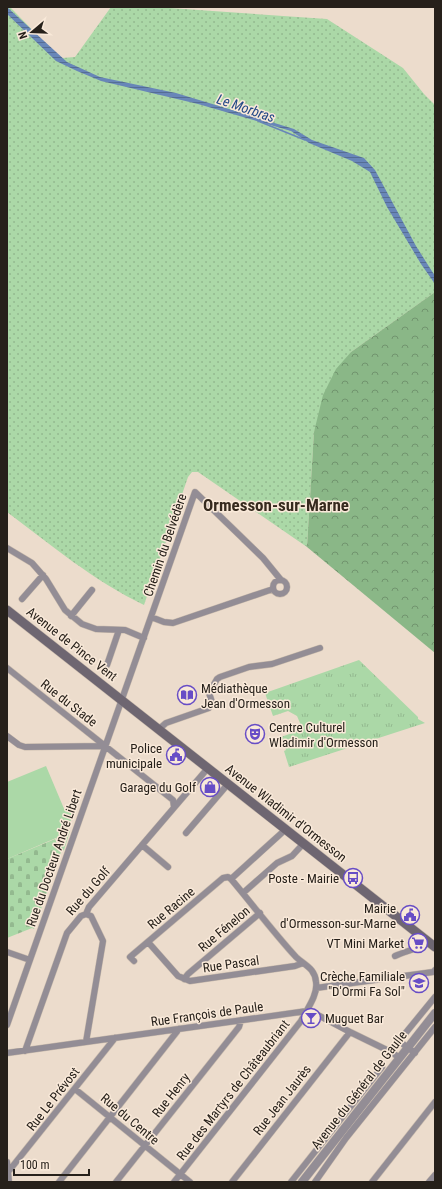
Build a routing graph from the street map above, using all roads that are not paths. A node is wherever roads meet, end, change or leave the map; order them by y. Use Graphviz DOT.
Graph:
graph roads {
  1 [pos="7,548"];
  2 [pos="43,575"];
  3 [pos="281,580"];
  4 [pos="273,589"];
  5 [pos="92,590"];
  6 [pos="22,599"];
  7 [pos="7,610"];
  8 [pos="71,616"];
  9 [pos="151,617"];
  10 [pos="119,630"];
  11 [pos="144,638"];
  12 [pos="320,648"];
  13 [pos="107,665"];
  14 [pos="7,668"];
  15 [pos="121,699"];
  16 [pos="159,729"];
  17 [pos="7,736"];
  18 [pos="105,746"];
  19 [pos="208,768"];
  20 [pos="228,784"];
  21 [pos="181,799"];
  22 [pos="173,800"];
  23 [pos="174,807"];
  24 [pos="286,829"];
  25 [pos="186,833"];
  26 [pos="304,843"];
  27 [pos="142,845"];
  28 [pos="168,867"];
  29 [pos="232,879"];
  30 [pos="243,893"];
  31 [pos="260,913"];
  32 [pos="86,914"];
  33 [pos="148,942"];
  34 [pos="432,944"];
  35 [pos="7,952"];
  36 [pos="395,956"];
  37 [pos="30,960"];
  38 [pos="134,961"];
  39 [pos="303,963"];
  40 [pos="435,970"];
  41 [pos="184,979"];
  42 [pos="316,988"];
  43 [pos="435,997"];
  44 [pos="307,1012"];
  45 [pos="435,1013"];
  46 [pos="241,1020"];
  47 [pos="7,1025"];
  48 [pos="435,1027"];
  49 [pos="179,1029"];
  50 [pos="350,1032"];
  51 [pos="115,1038"];
  52 [pos="86,1042"];
  53 [pos="408,1048"];
  54 [pos="25,1051"];
  55 [pos="7,1053"];
  56 [pos="415,1053"];
  57 [pos="400,1058"];
  58 [pos="382,1067"];
  59 [pos="370,1082"];
  60 [pos="75,1088"];
  61 [pos="379,1089"];
  62 [pos="435,1102"];
  63 [pos="110,1117"];
  64 [pos="340,1133"];
  65 [pos="145,1146"];
  66 [pos="7,1162"];
  67 [pos="8,1172"];
  68 [pos="180,1174"];
  69 [pos="435,1175"];
  70 [pos="9,1182"];
  71 [pos="59,1182"];
  72 [pos="116,1182"];
  73 [pos="174,1182"];
  74 [pos="190,1182"];
  75 [pos="232,1182"];
  76 [pos="291,1182"];
  77 [pos="302,1182"];
  78 [pos="315,1182"];
  79 [pos="372,1182"];
  80 [pos="429,1182"];
  1 -- 2 [label="street"];
  2 -- 6 [label="street"];
  2 -- 8 [label="street"];
  3 -- 4 [label="street"];
  3 -- 4 [label="street"];
  3 -- 9 [label="street, Chemin du Belvédère"];
  4 -- 9 [label="street"];
  5 -- 8 [label="street"];
  7 -- 15 [label="main road, Avenue de Pince Vent"];
  8 -- 10 [label="street"];
  9 -- 11 [label="street, Chemin du Belvédère"];
  10 -- 11 [label="street"];
  10 -- 13 [label="street"];
  11 -- 15 [label="street, Chemin du Belvédère"];
  12 -- 16 [label="street"];
  14 -- 18 [label="street, Rue du Stade"];
  15 -- 16 [label="main road, Avenue Wladimir d'Ormesson"];
  15 -- 18 [label="street, Rue du Docteur André Libert"];
  16 -- 19 [label="main road, Avenue Wladimir d'Ormesson"];
  17 -- 18 [label="street"];
  18 -- 22 [label="street, Rue du Stade"];
  18 -- 37 [label="street, Rue du Docteur André Libert"];
  19 -- 20 [label="main road, Avenue Wladimir d'Ormesson"];
  19 -- 21 [label="street, Rue du Golf"];
  20 -- 24 [label="main road, Avenue Wladimir d'Ormesson"];
  20 -- 25 [label="street"];
  21 -- 22 [label="street"];
  21 -- 23 [label="street, Rue du Golf"];
  22 -- 23 [label="street"];
  23 -- 27 [label="street, Rue du Golf"];
  24 -- 26 [label="main road, Avenue Wladimir d'Ormesson"];
  24 -- 29 [label="street, Rue Racine"];
  26 -- 30 [label="street"];
  26 -- 34 [label="main road, Avenue Wladimir d'Ormesson"];
  27 -- 28 [label="street"];
  27 -- 32 [label="street, Rue du Golf"];
  29 -- 30 [label="street"];
  29 -- 33 [label="street, Rue Racine"];
  30 -- 31 [label="street"];
  31 -- 39 [label="street"];
  31 -- 41 [label="street, Rue Fénelon"];
  32 -- 52 [label="street"];
  32 -- 54 [label="street, Rue du Golf"];
  33 -- 38 [label="street, Rue Racine"];
  33 -- 41 [label="street"];
  34 -- 36 [label="street"];
  35 -- 37 [label="street"];
  37 -- 47 [label="street, Rue du Docteur André Libert"];
  39 -- 41 [label="street, Rue Pascal"];
  39 -- 42 [label="street"];
  40 -- 42 [label="street"];
  42 -- 44 [label="street, Rue des Martyrs de Châteaubriant"];
  43 -- 53 [label="street"];
  44 -- 46 [label="street, Rue François de Paule"];
  44 -- 50 [label="street, Rue François de Paule"];
  44 -- 68 [label="street, Rue des Martyrs de Châteaubriant"];
  45 -- 53 [label="street, Avenue du Général de Gaulle"];
  46 -- 49 [label="street, Rue François de Paule"];
  46 -- 65 [label="street, Rue Henry"];
  48 -- 56 [label="street"];
  49 -- 51 [label="street, Rue François de Paule"];
  49 -- 63 [label="street"];
  50 -- 57 [label="street, Rue François de Paule"];
  50 -- 75 [label="street, Rue Jean Jaurès"];
  51 -- 52 [label="street, Rue François de Paule"];
  51 -- 60 [label="street, Rue Le Prévost"];
  52 -- 54 [label="street, Rue François de Paule"];
  53 -- 56 [label="street"];
  53 -- 57 [label="street, Avenue du Général de Gaulle"];
  54 -- 55 [label="street, Rue François de Paule"];
  56 -- 61 [label="street"];
  57 -- 61 [label="street, Avenue du Général de Gaulle"];
  58 -- 59 [label="street"];
  59 -- 61 [label="street"];
  59 -- 64 [label="street"];
  60 -- 63 [label="street, Rue du Centre"];
  60 -- 67 [label="street, Rue Le Prévost"];
  61 -- 64 [label="street, Avenue du Général de Gaulle"];
  62 -- 79 [label="street"];
  63 -- 65 [label="street, Rue du Centre"];
  63 -- 71 [label="street"];
  64 -- 76 [label="street"];
  64 -- 77 [label="street, Avenue du Général de Gaulle"];
  64 -- 78 [label="street"];
  65 -- 68 [label="street, Rue du Centre"];
  65 -- 72 [label="street, Rue Henry"];
  66 -- 67 [label="street"];
  67 -- 70 [label="street"];
  68 -- 73 [label="street, Rue des Martyrs de Châteaubriant"];
  68 -- 74 [label="street, Rue du Centre"];
  69 -- 80 [label="street"];
}
